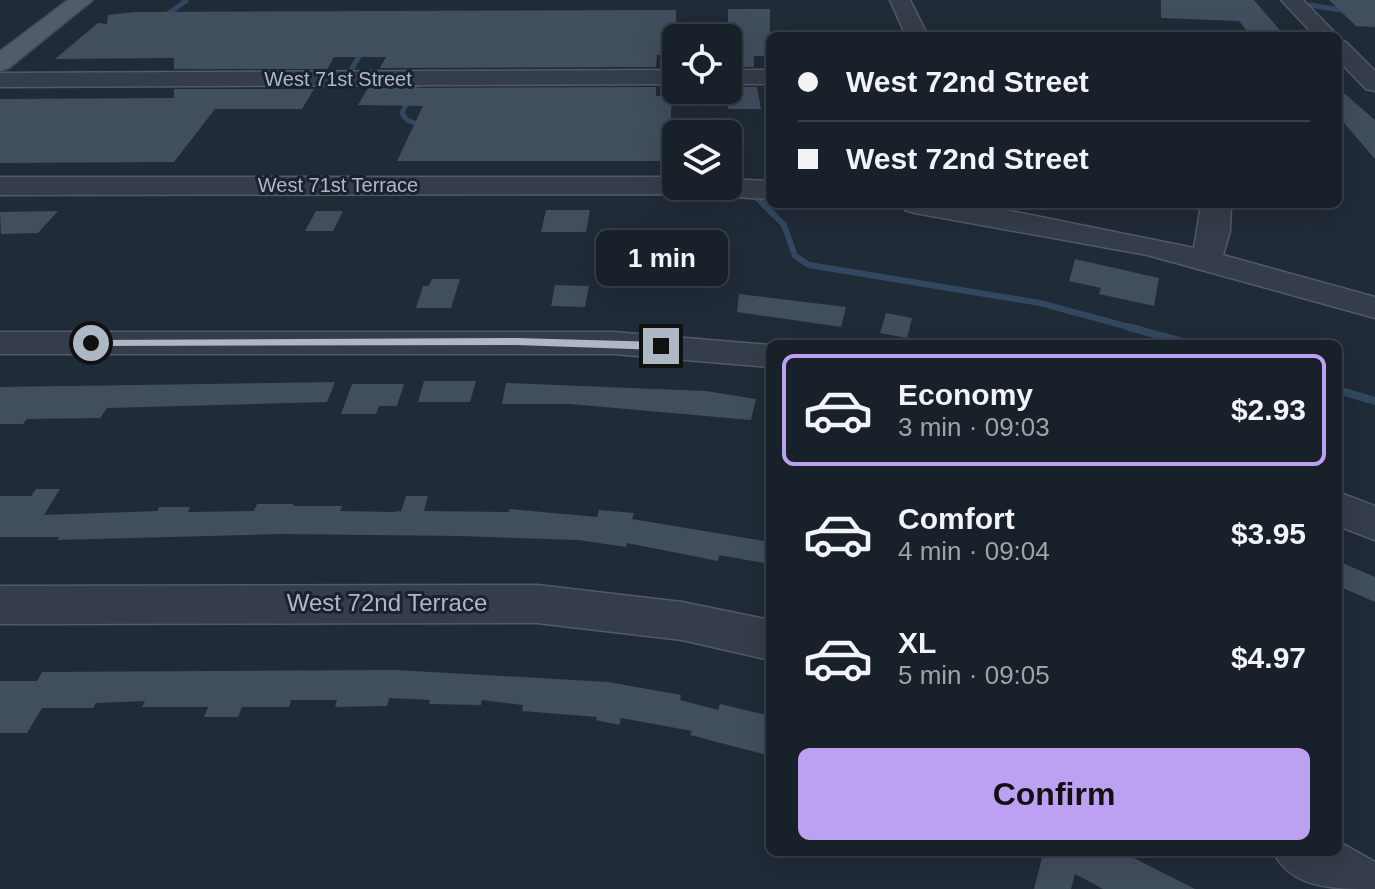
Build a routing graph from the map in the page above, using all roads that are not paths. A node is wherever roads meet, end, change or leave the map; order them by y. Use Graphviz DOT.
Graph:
graph roads {
  1 [pos="82,0"];
  2 [pos="900,0"];
  3 [pos="1291,0"];
  4 [pos="915,32"];
  5 [pos="1323,32"];
  6 [pos="1342,51"];
  7 [pos="0,63"];
  8 [pos="1342,75"];
  9 [pos="662,77"];
  10 [pos="742,77"];
  11 [pos="766,77"];
  12 [pos="1372,78"];
  13 [pos="0,80"];
  14 [pos="0,186"];
  15 [pos="662,186"];
  16 [pos="742,189"];
  17 [pos="766,190"];
  18 [pos="1216,208"];
  19 [pos="978,209"];
  20 [pos="1206,260"];
  21 [pos="1375,308"];
  22 [pos="0,343"];
  23 [pos="766,356"];
  24 [pos="1342,510"];
  25 [pos="1375,524"];
  26 [pos="0,605"];
  27 [pos="766,639"];
  28 [pos="1309,856"];
  29 [pos="1365,889"];
  1 -- 7 [label="main road"];
  2 -- 4 [label="street"];
  3 -- 5 [label="street"];
  6 -- 12 [label="street"];
  8 -- 12 [label="street"];
  9 -- 13 [label="street, West 71st Street"];
  10 -- 11 [label="street"];
  14 -- 15 [label="street, West 71st Terrace"];
  16 -- 17 [label="street"];
  18 -- 20 [label="street"];
  19 -- 20 [label="street"];
  20 -- 21 [label="street"];
  22 -- 23 [label="street"];
  24 -- 25 [label="street"];
  26 -- 27 [label="street, West 72nd Terrace"];
  28 -- 29 [label="street"];
}
